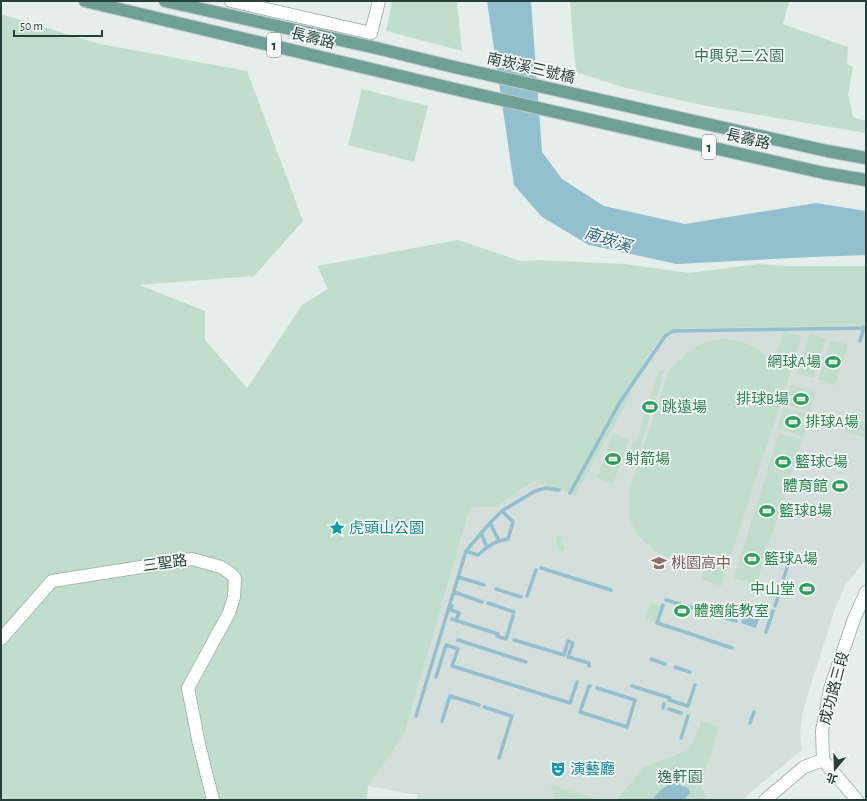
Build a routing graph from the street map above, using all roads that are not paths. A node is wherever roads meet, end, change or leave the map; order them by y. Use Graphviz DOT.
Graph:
graph roads {
  1 [pos="85,1"];
  2 [pos="165,1"];
  3 [pos="231,1"];
  4 [pos="379,1"];
  5 [pos="454,67"];
  6 [pos="600,100"];
  7 [pos="866,158"];
  8 [pos="866,180"];
  9 [pos="866,592"];
  10 [pos="1,639"];
  11 [pos="823,760"];
  12 [pos="213,800"];
  13 [pos="765,800"];
  14 [pos="858,800"];
  1 -- 8 [label="main road, 長壽路 / 1"];
  2 -- 5 [label="main road, 長壽路 / 1"];
  3 -- 4 [label="street, 長壽路"];
  5 -- 6 [label="main road, 南崁溪三號橋 / 1"];
  6 -- 7 [label="main road, 長壽路 / 1"];
  9 -- 11 [label="street, 成功路三段"];
  10 -- 12 [label="street, 三聖路"];
  11 -- 13 [label="street"];
  11 -- 14 [label="street"];
}
